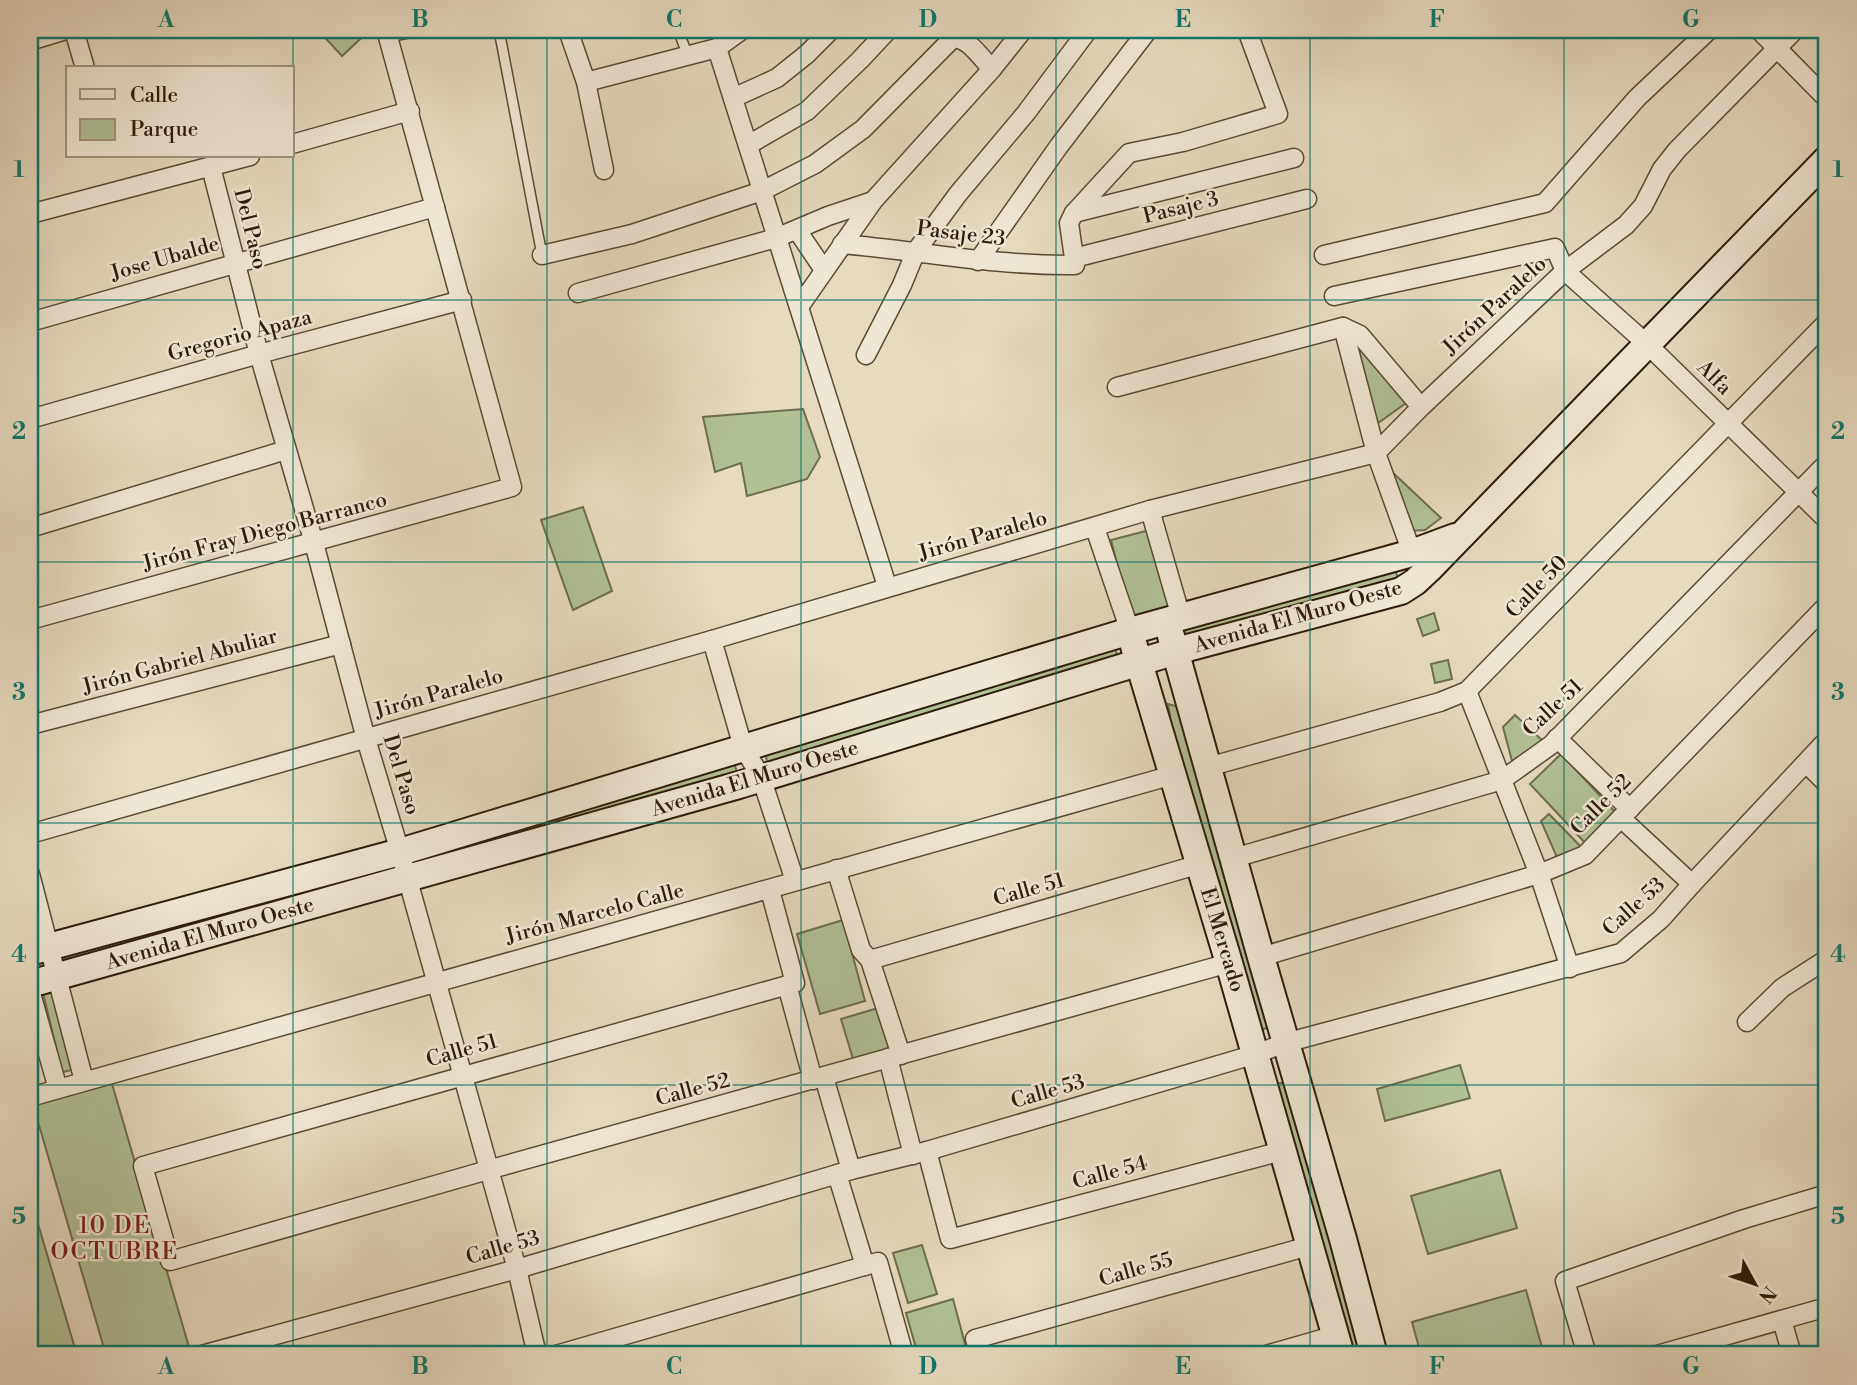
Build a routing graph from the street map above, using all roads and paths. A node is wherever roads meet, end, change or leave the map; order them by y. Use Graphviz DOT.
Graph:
graph roads {
  1 [pos="66,30"];
  2 [pos="74,30"];
  3 [pos="423,30"];
  4 [pos="499,30"];
  5 [pos="568,30"];
  6 [pos="678,30"];
  7 [pos="742,30"];
  8 [pos="831,30"];
  9 [pos="888,30"];
  10 [pos="1023,30"];
  11 [pos="1088,30"];
  12 [pos="1149,30"];
  13 [pos="1247,30"];
  14 [pos="1709,30"];
  15 [pos="1759,30"];
  16 [pos="1795,30"];
  17 [pos="388,37"];
  18 [pos="30,41"];
  19 [pos="717,48"];
  20 [pos="1777,48"];
  21 [pos="688,56"];
  22 [pos="84,66"];
  23 [pos="992,69"];
  24 [pos="586,82"];
  25 [pos="733,98"];
  26 [pos="1827,99"];
  27 [pos="410,111"];
  28 [pos="294,143"];
  29 [pos="748,145"];
  30 [pos="243,158"];
  31 [pos="1294,158"];
  32 [pos="1827,159"];
  33 [pos="211,167"];
  34 [pos="604,170"];
  35 [pos="762,191"];
  36 [pos="1307,199"];
  37 [pos="873,201"];
  38 [pos="435,207"];
  39 [pos="30,212"];
  40 [pos="1074,213"];
  41 [pos="797,230"];
  42 [pos="776,239"];
  43 [pos="842,244"];
  44 [pos="916,251"];
  45 [pos="542,255"];
  46 [pos="1324,255"];
  47 [pos="978,261"];
  48 [pos="1074,262"];
  49 [pos="235,263"];
  50 [pos="824,270"];
  51 [pos="1565,271"];
  52 [pos="578,293"];
  53 [pos="1335,296"];
  54 [pos="462,300"];
  55 [pos="799,307"];
  56 [pos="30,322"];
  57 [pos="1827,322"];
  58 [pos="1343,327"];
  59 [pos="1648,345"];
  60 [pos="260,354"];
  61 [pos="866,355"];
  62 [pos="1117,387"];
  63 [pos="1421,407"];
  64 [pos="30,419"];
  65 [pos="1727,424"];
  66 [pos="286,450"];
  67 [pos="1376,453"];
  68 [pos="1827,463"];
  69 [pos="1799,493"];
  70 [pos="1150,510"];
  71 [pos="1827,520"];
  72 [pos="30,528"];
  73 [pos="1095,528"];
  74 [pos="1460,536"];
  75 [pos="314,543"];
  76 [pos="1412,553"];
  77 [pos="887,586"];
  78 [pos="1827,605"];
  79 [pos="1174,619"];
  80 [pos="30,620"];
  81 [pos="1130,631"];
  82 [pos="712,640"];
  83 [pos="341,644"];
  84 [pos="1176,652"];
  85 [pos="1139,663"];
  86 [pos="1467,691"];
  87 [pos="30,725"];
  88 [pos="1558,738"];
  89 [pos="366,739"];
  90 [pos="1827,740"];
  91 [pos="743,747"];
  92 [pos="1806,763"];
  93 [pos="1208,767"];
  94 [pos="1173,775"];
  95 [pos="761,777"];
  96 [pos="1502,780"];
  97 [pos="1827,784"];
  98 [pos="1626,813"];
  99 [pos="30,834"];
  100 [pos="400,852"];
  101 [pos="1234,858"];
  102 [pos="1200,864"];
  103 [pos="836,869"];
  104 [pos="30,874"];
  105 [pos="1539,874"];
  106 [pos="408,879"];
  107 [pos="795,881"];
  108 [pos="1692,884"];
  109 [pos="770,890"];
  110 [pos="39,950"];
  111 [pos="1261,957"];
  112 [pos="870,960"];
  113 [pos="1827,960"];
  114 [pos="1229,964"];
  115 [pos="1570,968"];
  116 [pos="57,977"];
  117 [pos="435,981"];
  118 [pos="791,984"];
  119 [pos="30,987"];
  120 [pos="1747,1023"];
  121 [pos="1285,1043"];
  122 [pos="1256,1054"];
  123 [pos="895,1057"];
  124 [pos="461,1075"];
  125 [pos="819,1079"];
  126 [pos="84,1081"];
  127 [pos="58,1089"];
  128 [pos="30,1097"];
  129 [pos="1282,1151"];
  130 [pos="920,1153"];
  131 [pos="488,1170"];
  132 [pos="844,1172"];
  133 [pos="1827,1194"];
  134 [pos="1309,1246"];
  135 [pos="170,1261"];
  136 [pos="872,1264"];
  137 [pos="517,1269"];
  138 [pos="1827,1307"];
  139 [pos="1782,1320"];
  140 [pos="1338,1345"];
  141 [pos="978,1347"];
  142 [pos="1687,1351"];
  143 [pos="202,1355"];
  144 [pos="537,1355"];
  145 [pos="556,1355"];
  146 [pos="904,1355"];
  147 [pos="1266,1355"];
  148 [pos="1374,1355"];
  149 [pos="1587,1355"];
  150 [pos="1657,1355"];
  151 [pos="1792,1355"];
  1 -- 18 [label="street"];
  2 -- 22 [label="street"];
  3 -- 17 [label="lane"];
  4 -- 45 [label="lane"];
  5 -- 24 [label="street"];
  6 -- 21 [label="lane"];
  7 -- 19 [label="street"];
  8 -- 25 [label="street"];
  9 -- 29 [label="street"];
  10 -- 23 [label="street"];
  11 -- 44 [label="street"];
  12 -- 47 [label="street"];
  13 -- 40 [label="street"];
  14 -- 46 [label="street"];
  15 -- 20 [label="street"];
  16 -- 20 [label="street, Jirón Paralelo"];
  17 -- 27 [label="street"];
  19 -- 21 [label="street"];
  19 -- 25 [label="street"];
  20 -- 26 [label="street"];
  20 -- 51 [label="street, Jirón Paralelo"];
  21 -- 24 [label="street"];
  23 -- 35 [label="street"];
  23 -- 37 [label="street"];
  24 -- 34 [label="street"];
  25 -- 29 [label="street"];
  27 -- 28 [label="street"];
  27 -- 38 [label="street"];
  29 -- 35 [label="street"];
  30 -- 33 [label="street"];
  31 -- 40 [label="street"];
  32 -- 59 [label="main road, Avenida El Muro Oeste"];
  33 -- 39 [label="street"];
  33 -- 49 [label="street, Del Paso"];
  35 -- 42 [label="street"];
  35 -- 45 [label="street"];
  36 -- 48 [label="street, Pasaje 3"];
  37 -- 41 [label="street"];
  37 -- 43 [label="street"];
  38 -- 49 [label="street, Jose Ubalde"];
  38 -- 54 [label="street"];
  40 -- 48 [label="street"];
  41 -- 42 [label="street"];
  41 -- 50 [label="street"];
  42 -- 52 [label="street"];
  42 -- 55 [label="street"];
  43 -- 44 [label="street, Pasaje 23"];
  43 -- 50 [label="street"];
  44 -- 47 [label="street, Pasaje 23"];
  44 -- 61 [label="street"];
  47 -- 48 [label="street, Pasaje 23"];
  49 -- 56 [label="street, Jose Ubalde"];
  49 -- 60 [label="street, Del Paso"];
  50 -- 55 [label="street"];
  51 -- 53 [label="street, Alfa"];
  51 -- 59 [label="street, Alfa"];
  51 -- 63 [label="street, Jirón Paralelo"];
  54 -- 60 [label="street, Gregorio Apaza"];
  54 -- 75 [label="street, Jirón Fray Diego Barranco"];
  55 -- 77 [label="street"];
  57 -- 65 [label="street, Calle 50"];
  58 -- 62 [label="street"];
  58 -- 63 [label="street"];
  58 -- 67 [label="street"];
  59 -- 65 [label="street, Alfa"];
  59 -- 74 [label="main road, Avenida El Muro Oeste"];
  60 -- 64 [label="street, Gregorio Apaza"];
  60 -- 66 [label="street, Del Paso"];
  63 -- 67 [label="street, Jirón Paralelo"];
  65 -- 69 [label="street, Alfa"];
  65 -- 86 [label="street, Calle 50"];
  66 -- 72 [label="street"];
  66 -- 75 [label="street, Del Paso"];
  67 -- 70 [label="street, Jirón Paralelo"];
  67 -- 76 [label="street"];
  68 -- 69 [label="street, Calle 51"];
  69 -- 71 [label="street, Alfa"];
  69 -- 88 [label="street, Calle 51"];
  70 -- 73 [label="street, Jirón Paralelo"];
  70 -- 79 [label="street"];
  73 -- 77 [label="street, Jirón Paralelo"];
  73 -- 81 [label="street, El Mercado"];
  74 -- 76 [label="main road, Avenida El Muro Oeste"];
  74 -- 84 [label="main road, Avenida El Muro Oeste"];
  75 -- 80 [label="street, Jirón Fray Diego Barranco"];
  75 -- 83 [label="street, Del Paso"];
  76 -- 79 [label="main road, Avenida El Muro Oeste"];
  77 -- 82 [label="street, Jirón Paralelo"];
  78 -- 98 [label="street, Calle 52"];
  79 -- 81 [label="main road, Avenida El Muro Oeste"];
  79 -- 84 [label="main road, El Mercado"];
  81 -- 85 [label="main road, El Mercado"];
  81 -- 91 [label="main road, Avenida El Muro Oeste"];
  82 -- 89 [label="street, Jirón Paralelo"];
  82 -- 91 [label="street"];
  83 -- 87 [label="street, Jirón Gabriel Abuliar"];
  83 -- 89 [label="street, Del Paso"];
  84 -- 85 [label="main road, Avenida El Muro Oeste"];
  84 -- 93 [label="main road, El Mercado"];
  85 -- 94 [label="main road, El Mercado"];
  85 -- 95 [label="main road, Avenida El Muro Oeste"];
  86 -- 93 [label="street, Calle 50"];
  86 -- 96 [label="street"];
  88 -- 96 [label="street, Calle 51"];
  88 -- 98 [label="street"];
  89 -- 99 [label="street, Jirón Paralelo"];
  89 -- 100 [label="street, Del Paso"];
  90 -- 92 [label="street, Calle 53"];
  91 -- 95 [label="street"];
  91 -- 100 [label="main road, Avenida El Muro Oeste"];
  92 -- 97 [label="street"];
  92 -- 108 [label="street, Calle 53"];
  93 -- 101 [label="main road, El Mercado"];
  94 -- 102 [label="main road, El Mercado"];
  94 -- 103 [label="street, Jirón Marcelo Calle"];
  95 -- 106 [label="main road, Avenida El Muro Oeste"];
  95 -- 107 [label="street"];
  96 -- 101 [label="street, Calle 51"];
  96 -- 105 [label="street"];
  98 -- 105 [label="street, Calle 52"];
  98 -- 108 [label="street"];
  100 -- 106 [label="street, Del Paso"];
  100 -- 110 [label="main road, Avenida El Muro Oeste"];
  101 -- 111 [label="main road, El Mercado"];
  102 -- 112 [label="street, Calle 51"];
  102 -- 114 [label="main road, El Mercado"];
  103 -- 107 [label="street, Jirón Marcelo Calle"];
  103 -- 112 [label="street"];
  104 -- 110 [label="street"];
  105 -- 111 [label="street, Calle 52"];
  105 -- 115 [label="street"];
  106 -- 116 [label="main road, Avenida El Muro Oeste"];
  106 -- 117 [label="street, Del Paso"];
  107 -- 109 [label="street, Jirón Marcelo Calle"];
  108 -- 115 [label="street, Calle 53"];
  109 -- 117 [label="street, Jirón Marcelo Calle"];
  109 -- 118 [label="street"];
  110 -- 116 [label="street"];
  111 -- 121 [label="main road, El Mercado"];
  112 -- 123 [label="street"];
  113 -- 120 [label="street"];
  114 -- 122 [label="main road, El Mercado"];
  114 -- 123 [label="street, Calle 52"];
  115 -- 121 [label="street, Calle 53"];
  116 -- 119 [label="main road, Avenida El Muro Oeste"];
  116 -- 126 [label="street"];
  117 -- 124 [label="street, Del Paso"];
  117 -- 126 [label="street, Jirón Marcelo Calle"];
  118 -- 124 [label="street, Calle 51"];
  118 -- 125 [label="street"];
  119 -- 127 [label="street"];
  121 -- 122 [label="street, Calle 53"];
  121 -- 148 [label="main road, El Mercado"];
  122 -- 129 [label="main road, El Mercado"];
  122 -- 130 [label="street, Calle 53"];
  123 -- 125 [label="street, Calle 52"];
  123 -- 130 [label="street"];
  124 -- 131 [label="street, Del Paso"];
  124 -- 135 [label="street, Calle 51"];
  125 -- 131 [label="street, Calle 52"];
  125 -- 132 [label="street"];
  126 -- 127 [label="street, Jirón Marcelo Calle"];
  127 -- 128 [label="street, Jirón Marcelo Calle"];
  129 -- 130 [label="street, Calle 54"];
  129 -- 134 [label="main road, El Mercado"];
  130 -- 132 [label="street, Calle 53"];
  131 -- 135 [label="street, Calle 52"];
  131 -- 137 [label="street, Del Paso"];
  132 -- 136 [label="street"];
  132 -- 137 [label="street, Calle 53"];
  133 -- 149 [label="street"];
  134 -- 140 [label="main road, El Mercado"];
  134 -- 141 [label="street, Calle 55"];
  136 -- 145 [label="street"];
  136 -- 146 [label="street"];
  137 -- 143 [label="street, Calle 53"];
  137 -- 144 [label="street, Del Paso"];
  138 -- 139 [label="street"];
  139 -- 142 [label="street"];
  139 -- 151 [label="street"];
  140 -- 147 [label="street"];
  142 -- 150 [label="street"];
}
